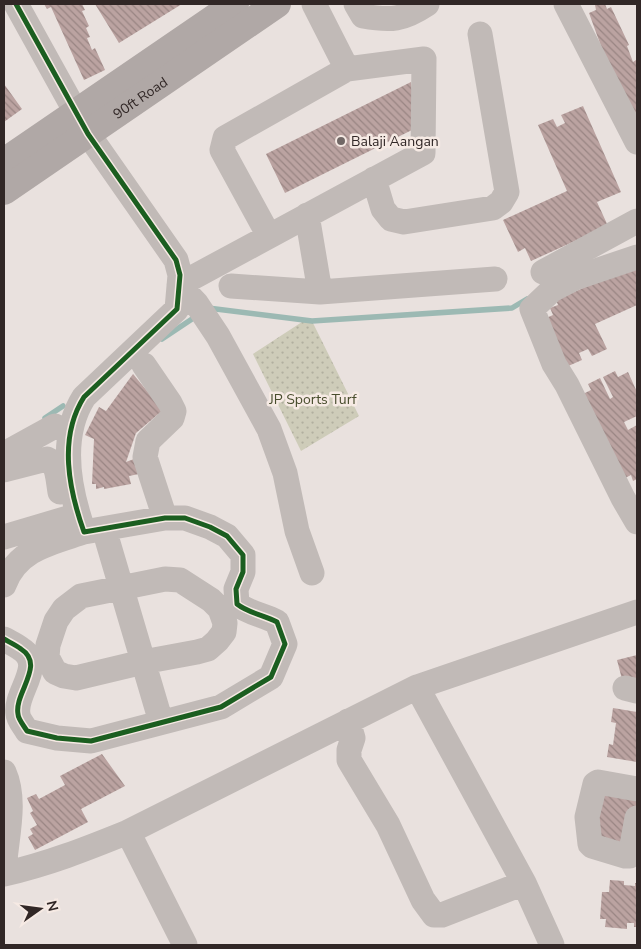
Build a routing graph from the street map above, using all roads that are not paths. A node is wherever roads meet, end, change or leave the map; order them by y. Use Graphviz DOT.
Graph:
graph roads {
  1 [pos="16,4"];
  2 [pos="235,4"];
  3 [pos="277,4"];
  4 [pos="314,4"];
  5 [pos="356,4"];
  6 [pos="427,4"];
  7 [pos="566,4"];
  8 [pos="480,34"];
  9 [pos="347,68"];
  10 [pos="82,124"];
  11 [pos="637,142"];
  12 [pos="4,162"];
  13 [pos="374,179"];
  14 [pos="4,191"];
  15 [pos="307,215"];
  16 [pos="637,221"];
  17 [pos="269,236"];
  18 [pos="637,257"];
  19 [pos="543,272"];
  20 [pos="495,279"];
  21 [pos="179,285"];
  22 [pos="231,286"];
  23 [pos="320,292"];
  24 [pos="144,364"];
  25 [pos="55,426"];
  26 [pos="4,454"];
  27 [pos="4,470"];
  28 [pos="630,494"];
  29 [pos="165,518"];
  30 [pos="637,522"];
  31 [pos="83,524"];
  32 [pos="4,537"];
  33 [pos="312,573"];
  34 [pos="4,585"];
  35 [pos="120,588"];
  36 [pos="228,606"];
  37 [pos="637,612"];
  38 [pos="4,640"];
  39 [pos="39,659"];
  40 [pos="143,662"];
  41 [pos="416,686"];
  42 [pos="348,721"];
  43 [pos="161,722"];
  44 [pos="601,768"];
  45 [pos="4,772"];
  46 [pos="637,775"];
  47 [pos="637,789"];
  48 [pos="637,818"];
  49 [pos="128,832"];
  50 [pos="4,872"];
  51 [pos="524,883"];
  52 [pos="184,945"];
  53 [pos="552,945"];
  1 -- 10 [label="street"];
  2 -- 10 [label="main road, 90ft Road"];
  3 -- 10 [label="main road, 90ft Road"];
  4 -- 9 [label="street"];
  5 -- 6 [label="street"];
  7 -- 11 [label="street"];
  8 -- 13 [label="street"];
  9 -- 13 [label="street"];
  9 -- 17 [label="street"];
  10 -- 12 [label="main road, 90ft Road"];
  10 -- 14 [label="main road, 90ft Road"];
  10 -- 21 [label="street"];
  13 -- 15 [label="street"];
  15 -- 17 [label="street"];
  15 -- 23 [label="street"];
  16 -- 19 [label="street"];
  17 -- 21 [label="street"];
  18 -- 28 [label="street"];
  20 -- 23 [label="street"];
  21 -- 31 [label="street"];
  21 -- 33 [label="street"];
  22 -- 23 [label="street"];
  24 -- 29 [label="street"];
  25 -- 26 [label="street"];
  27 -- 31 [label="street"];
  28 -- 30 [label="street"];
  29 -- 31 [label="street"];
  29 -- 36 [label="street"];
  31 -- 32 [label="street"];
  31 -- 34 [label="street"];
  31 -- 35 [label="street"];
  35 -- 36 [label="street"];
  35 -- 39 [label="street"];
  35 -- 40 [label="street"];
  36 -- 40 [label="street"];
  36 -- 43 [label="street"];
  37 -- 41 [label="street"];
  38 -- 39 [label="street"];
  39 -- 40 [label="street"];
  39 -- 43 [label="street"];
  40 -- 43 [label="street"];
  41 -- 42 [label="street"];
  41 -- 51 [label="street"];
  42 -- 49 [label="street"];
  42 -- 51 [label="street"];
  44 -- 46 [label="street"];
  45 -- 50 [label="street"];
  47 -- 48 [label="street"];
  49 -- 50 [label="street"];
  49 -- 52 [label="street"];
  51 -- 53 [label="street"];
}
